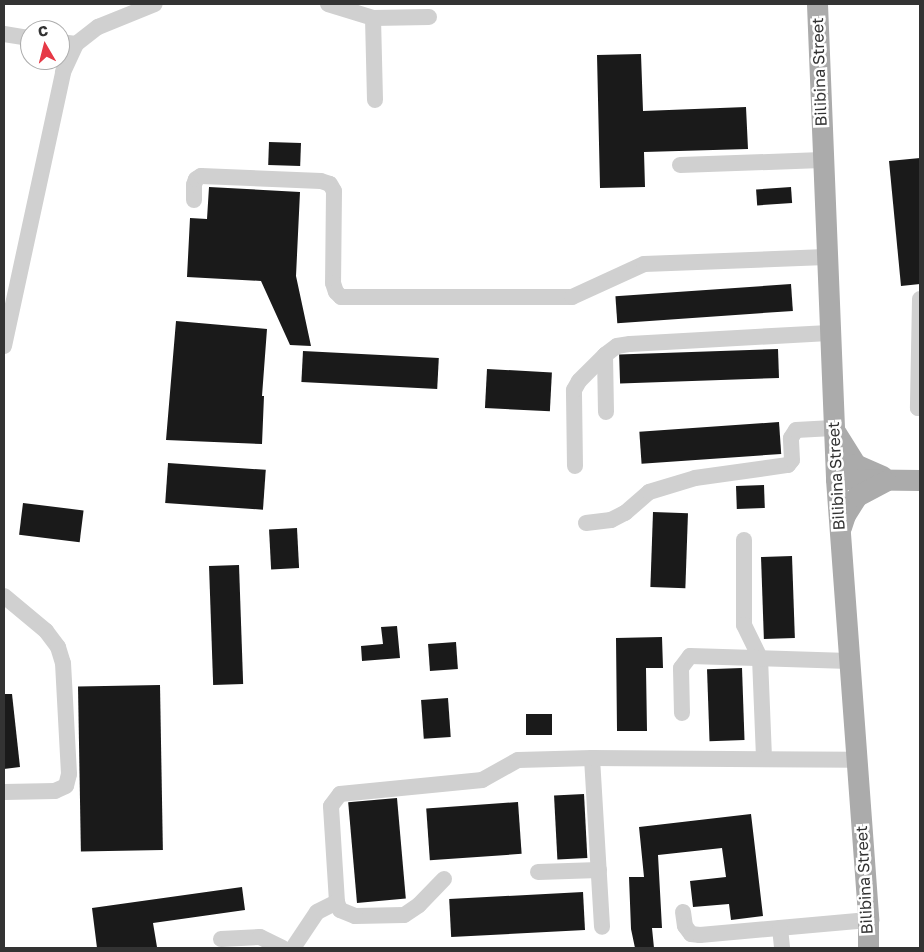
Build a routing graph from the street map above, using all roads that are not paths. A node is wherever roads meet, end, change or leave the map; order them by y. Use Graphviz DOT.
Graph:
graph roads {
  1 [pos="155,4"];
  2 [pos="328,4"];
  3 [pos="817,4"];
  4 [pos="428,17"];
  5 [pos="373,18"];
  6 [pos="4,34"];
  7 [pos="20,36"];
  8 [pos="70,43"];
  9 [pos="76,44"];
  10 [pos="375,100"];
  11 [pos="822,160"];
  12 [pos="680,165"];
  13 [pos="194,200"];
  14 [pos="826,257"];
  15 [pos="920,299"];
  16 [pos="829,333"];
  17 [pos="4,346"];
  18 [pos="605,355"];
  19 [pos="920,408"];
  20 [pos="606,412"];
  21 [pos="833,428"];
  22 [pos="575,466"];
  23 [pos="836,479"];
  24 [pos="890,479"];
  25 [pos="920,480"];
  26 [pos="586,523"];
  27 [pos="840,531"];
  28 [pos="744,540"];
  29 [pos="4,596"];
  30 [pos="760,658"];
  31 [pos="849,661"];
  32 [pos="682,713"];
  33 [pos="592,758"];
  34 [pos="764,758"];
  35 [pos="856,760"];
  36 [pos="4,792"];
  37 [pos="599,870"];
  38 [pos="538,872"];
  39 [pos="444,879"];
  40 [pos="337,902"];
  41 [pos="683,912"];
  42 [pos="868,920"];
  43 [pos="602,927"];
  44 [pos="780,928"];
  45 [pos="221,939"];
  46 [pos="283,948"];
  47 [pos="293,948"];
  48 [pos="782,948"];
  49 [pos="868,948"];
  1 -- 9 [label="street"];
  2 -- 5 [label="street"];
  3 -- 11 [label="main road, Bilibina Street"];
  4 -- 5 [label="street"];
  5 -- 10 [label="street"];
  6 -- 7 [label="street"];
  8 -- 9 [label="street"];
  9 -- 17 [label="street"];
  11 -- 12 [label="street"];
  11 -- 14 [label="main road, Bilibina Street"];
  13 -- 14 [label="street"];
  14 -- 16 [label="main road, Bilibina Street"];
  15 -- 19 [label="street"];
  16 -- 18 [label="street"];
  16 -- 21 [label="main road, Bilibina Street"];
  18 -- 20 [label="street"];
  18 -- 22 [label="street"];
  21 -- 23 [label="main road, Bilibina Street"];
  21 -- 24 [label="main road"];
  21 -- 26 [label="street"];
  23 -- 24 [label="main road"];
  23 -- 27 [label="main road, Bilibina Street"];
  24 -- 25 [label="main road"];
  24 -- 27 [label="main road"];
  27 -- 31 [label="main road, Bilibina Street"];
  28 -- 30 [label="street"];
  29 -- 36 [label="street"];
  30 -- 31 [label="street"];
  30 -- 32 [label="street"];
  30 -- 34 [label="street"];
  31 -- 35 [label="main road, Bilibina Street"];
  33 -- 34 [label="street"];
  33 -- 37 [label="street"];
  33 -- 40 [label="street"];
  34 -- 35 [label="street"];
  35 -- 42 [label="main road, Bilibina Street"];
  37 -- 38 [label="street"];
  37 -- 43 [label="street"];
  39 -- 40 [label="street"];
  40 -- 47 [label="street"];
  41 -- 44 [label="street"];
  42 -- 44 [label="street"];
  42 -- 49 [label="main road, Bilibina Street"];
  44 -- 48 [label="street"];
  45 -- 46 [label="street"];
}
